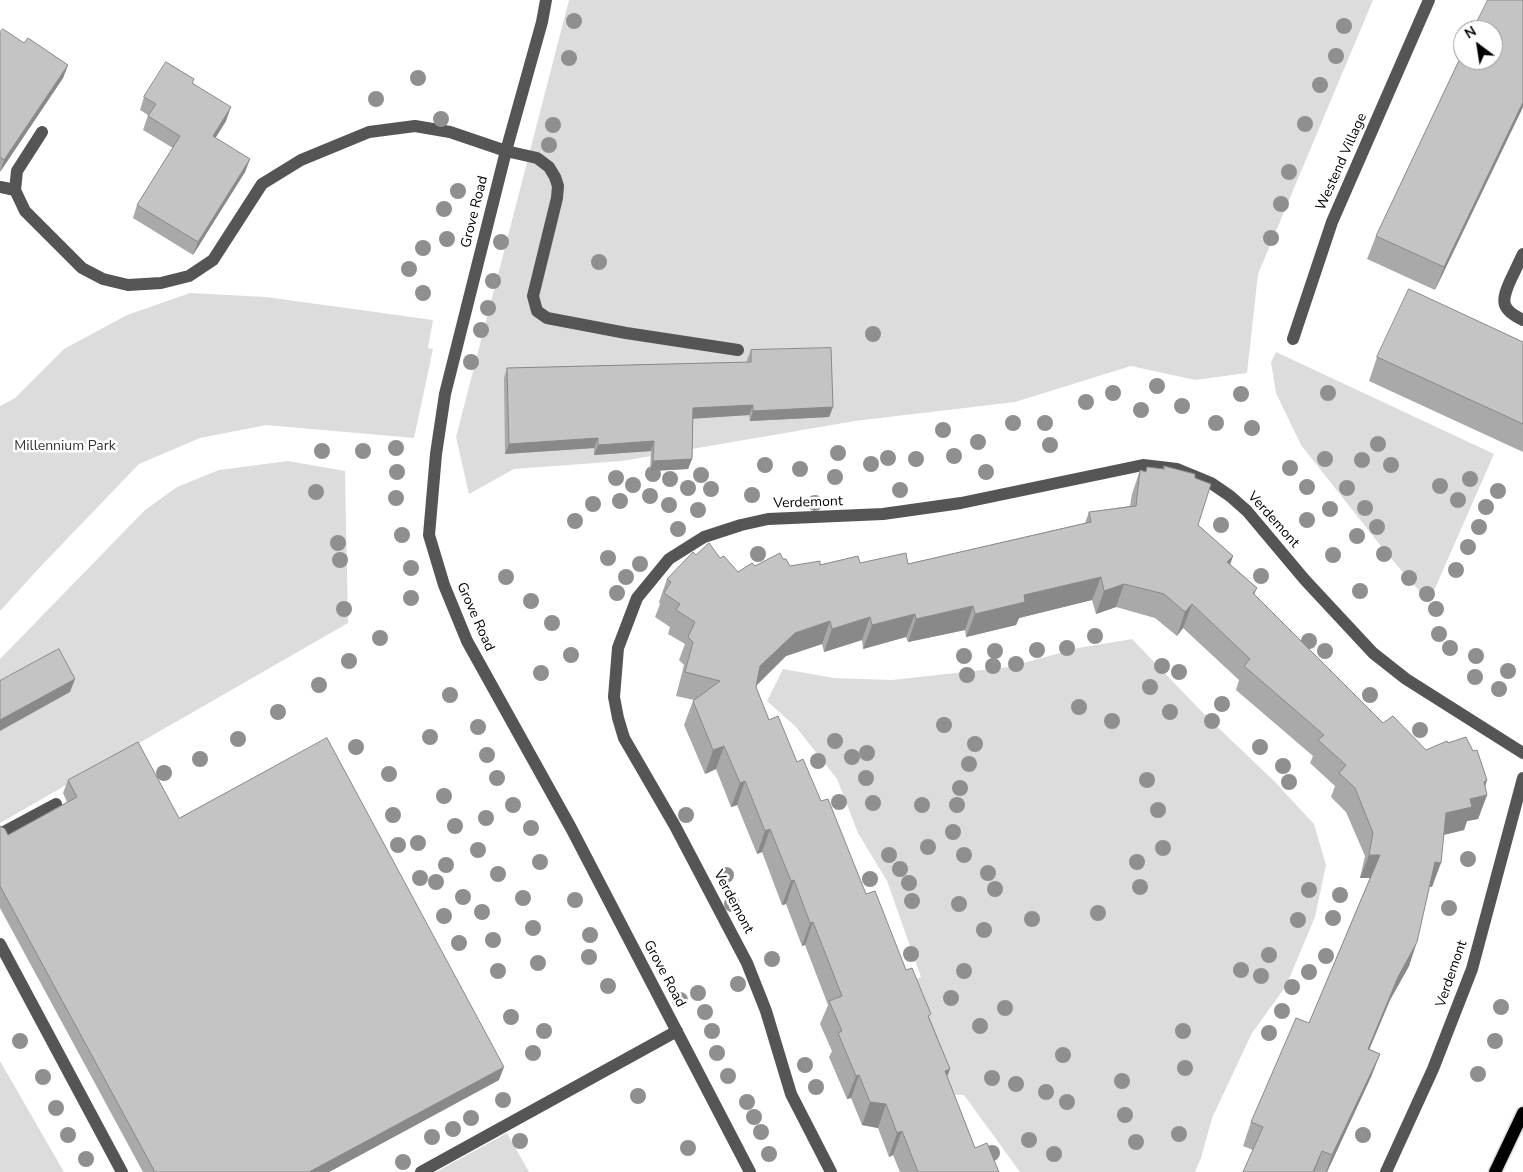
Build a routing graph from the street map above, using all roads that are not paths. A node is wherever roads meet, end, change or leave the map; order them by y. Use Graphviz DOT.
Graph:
graph roads {
  1 [pos="546,0"];
  2 [pos="1429,0"];
  3 [pos="42,132"];
  4 [pos="506,151"];
  5 [pos="0,188"];
  6 [pos="15,190"];
  7 [pos="1523,254"];
  8 [pos="1523,320"];
  9 [pos="1293,339"];
  10 [pos="738,350"];
  11 [pos="1523,753"];
  12 [pos="1523,778"];
  13 [pos="56,804"];
  14 [pos="0,834"];
  15 [pos="0,944"];
  16 [pos="677,1031"];
  17 [pos="1523,1113"];
  18 [pos="122,1172"];
  19 [pos="421,1172"];
  20 [pos="750,1172"];
  21 [pos="831,1172"];
  22 [pos="1386,1172"];
  23 [pos="1495,1172"];
  1 -- 4 [label="street, Grove Road"];
  2 -- 9 [label="street, Westend Village"];
  3 -- 6 [label="street"];
  4 -- 6 [label="street"];
  4 -- 10 [label="street"];
  4 -- 16 [label="street, Grove Road"];
  5 -- 6 [label="street"];
  7 -- 8 [label="street"];
  11 -- 21 [label="street, Verdemont"];
  12 -- 22 [label="street, Verdemont"];
  13 -- 14 [label="street"];
  15 -- 18 [label="street"];
  16 -- 19 [label="street"];
  16 -- 20 [label="street, Grove Road"];
  17 -- 23 [label="main road"];
}
